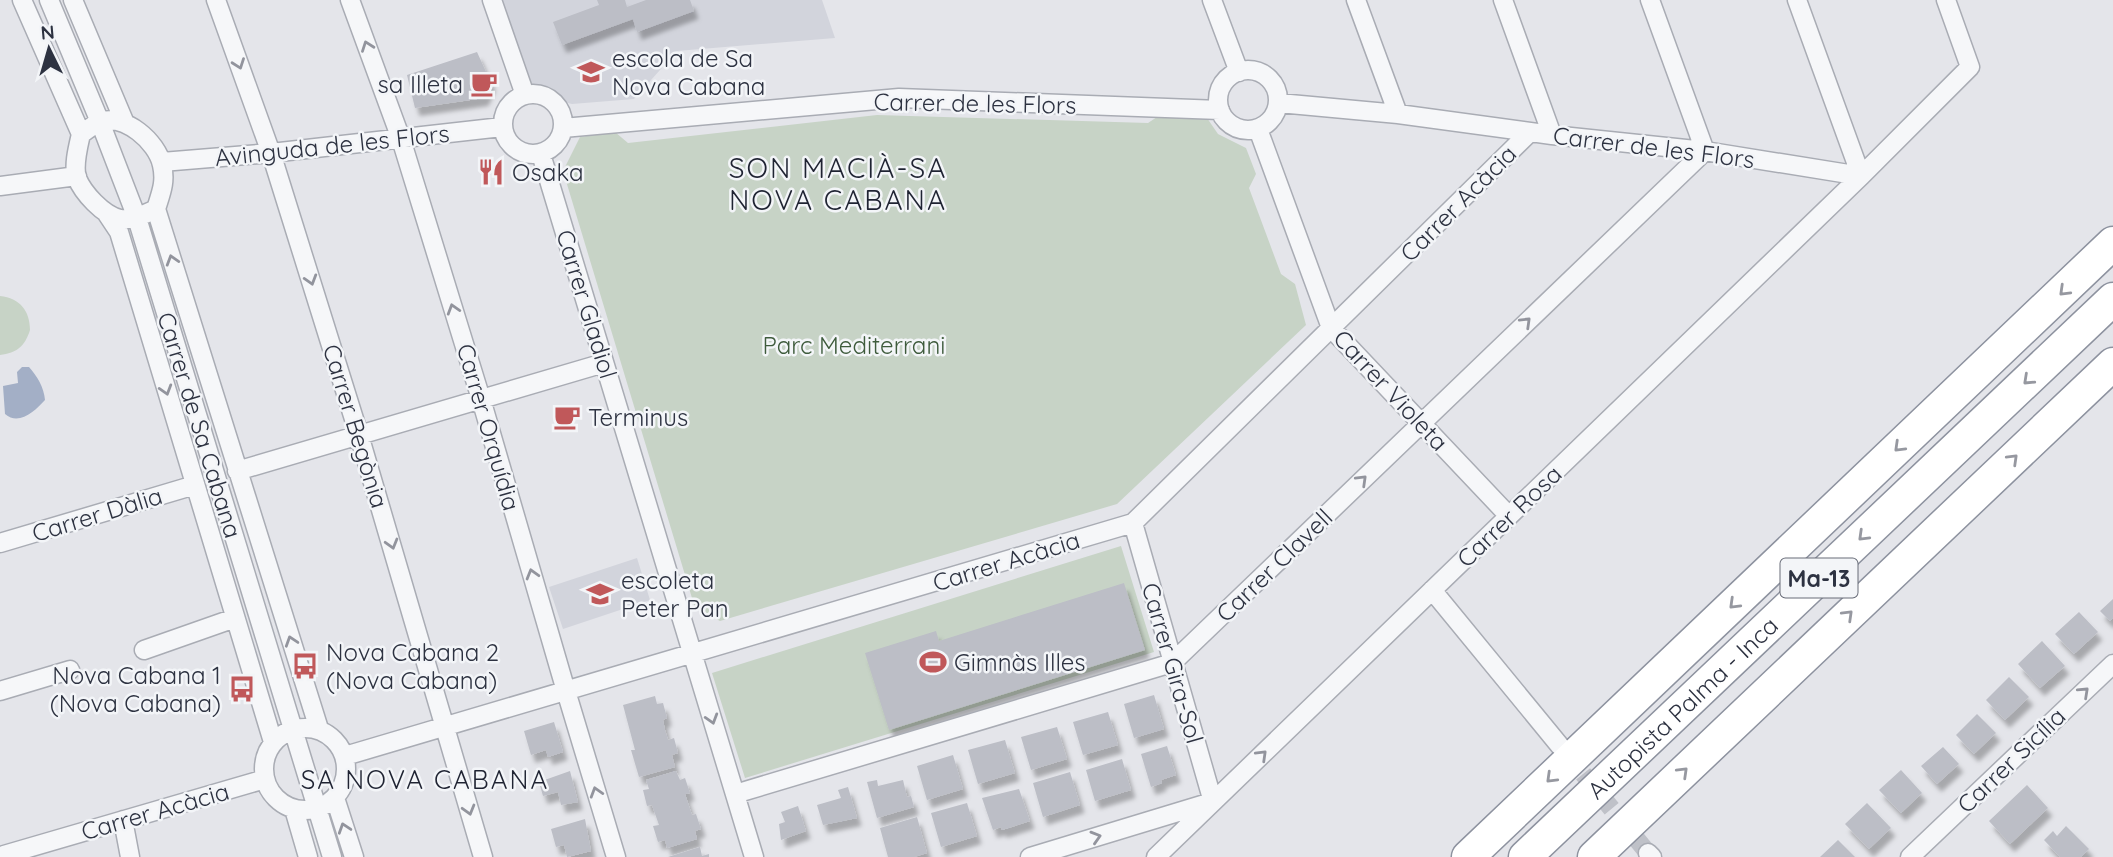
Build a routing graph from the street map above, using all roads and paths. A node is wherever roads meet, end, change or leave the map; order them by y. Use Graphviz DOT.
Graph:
graph roads {
  1 [pos="22,0"];
  2 [pos="49,0"];
  3 [pos="73,0"];
  4 [pos="216,0"];
  5 [pos="350,0"];
  6 [pos="492,0"];
  7 [pos="1212,0"];
  8 [pos="1356,0"];
  9 [pos="1503,0"];
  10 [pos="1650,0"];
  11 [pos="1797,0"];
  12 [pos="1946,0"];
  13 [pos="1239,72"];
  14 [pos="525,95"];
  15 [pos="1279,103"];
  16 [pos="1220,110"];
  17 [pos="1398,114"];
  18 [pos="124,121"];
  19 [pos="100,122"];
  20 [pos="502,127"];
  21 [pos="563,128"];
  22 [pos="1258,129"];
  23 [pos="1530,132"];
  24 [pos="80,134"];
  25 [pos="1552,135"];
  26 [pos="401,139"];
  27 [pos="1705,151"];
  28 [pos="271,153"];
  29 [pos="541,153"];
  30 [pos="162,162"];
  31 [pos="76,176"];
  32 [pos="1861,176"];
  33 [pos="0,186"];
  34 [pos="156,209"];
  35 [pos="104,211"];
  36 [pos="137,218"];
  37 [pos="2113,243"];
  38 [pos="2113,299"];
  39 [pos="1331,328"];
  40 [pos="604,363"];
  41 [pos="2113,363"];
  42 [pos="481,399"];
  43 [pos="1422,422"];
  44 [pos="359,435"];
  45 [pos="237,471"];
  46 [pos="195,485"];
  47 [pos="1508,516"];
  48 [pos="1133,523"];
  49 [pos="0,543"];
  50 [pos="1432,590"];
  51 [pos="235,618"];
  52 [pos="144,650"];
  53 [pos="693,654"];
  54 [pos="1172,663"];
  55 [pos="2113,664"];
  56 [pos="70,670"];
  57 [pos="0,691"];
  58 [pos="566,691"];
  59 [pos="445,727"];
  60 [pos="293,729"];
  61 [pos="319,729"];
  62 [pos="273,742"];
  63 [pos="1560,746"];
  64 [pos="345,757"];
  65 [pos="265,779"];
  66 [pos="735,794"];
  67 [pos="335,798"];
  68 [pos="1213,802"];
  69 [pos="294,809"];
  70 [pos="318,809"];
  71 [pos="123,820"];
  72 [pos="3,854"];
  73 [pos="130,857"];
  74 [pos="309,857"];
  75 [pos="332,857"];
  76 [pos="354,857"];
  77 [pos="483,857"];
  78 [pos="616,857"];
  79 [pos="754,857"];
  80 [pos="1030,857"];
  81 [pos="1156,857"];
  82 [pos="1468,857"];
  83 [pos="1525,857"];
  84 [pos="1594,857"];
  85 [pos="1910,857"];
  1 -- 24 [label="street"];
  2 -- 19 [label="street, Carrer de Sa Cabana"];
  3 -- 18 [label="street"];
  4 -- 28 [label="street, Carrer Begònia, one-way"];
  26 -- 5 [label="street, Carrer Orquídia, one-way"];
  6 -- 14 [label="street"];
  7 -- 13 [label="street"];
  8 -- 17 [label="street"];
  9 -- 25 [label="street"];
  10 -- 27 [label="street"];
  11 -- 32 [label="street"];
  12 -- 32 [label="street, Carrer Rosa"];
  13 -- 15 [label="street"];
  13 -- 16 [label="street"];
  14 -- 20 [label="street"];
  14 -- 21 [label="street"];
  15 -- 17 [label="street, Carrer de les Flors"];
  15 -- 22 [label="street"];
  16 -- 21 [label="street, Carrer de les Flors"];
  16 -- 22 [label="street"];
  17 -- 23 [label="street, Carrer de les Flors"];
  18 -- 19 [label="street"];
  18 -- 30 [label="street"];
  19 -- 24 [label="street"];
  19 -- 36 [label="street, Carrer de Sa Cabana"];
  20 -- 26 [label="street, Avinguda de les Flors"];
  20 -- 29 [label="street"];
  21 -- 29 [label="street"];
  22 -- 39 [label="street, Carrer Violeta"];
  23 -- 25 [label="street, Carrer de les Flors"];
  23 -- 39 [label="street, Carrer Acàcia"];
  24 -- 31 [label="street"];
  25 -- 27 [label="street, Carrer de les Flors"];
  26 -- 28 [label="street, Avinguda de les Flors"];
  42 -- 26 [label="street, Carrer Orquídia, one-way"];
  27 -- 32 [label="street, Carrer de les Flors"];
  43 -- 27 [label="street, Carrer Clavell, one-way"];
  28 -- 30 [label="street, Avinguda de les Flors"];
  28 -- 44 [label="street, Carrer Begònia, one-way"];
  29 -- 40 [label="street, Carrer Gladiol"];
  30 -- 34 [label="street"];
  31 -- 33 [label="street"];
  31 -- 35 [label="street"];
  32 -- 47 [label="street, Carrer Rosa"];
  34 -- 36 [label="street"];
  45 -- 34 [label="street, one-way"];
  35 -- 36 [label="street"];
  35 -- 46 [label="street, one-way"];
  36 -- 60 [label="street, Carrer de Sa Cabana"];
  37 -- 82 [label="highway, one-way"];
  38 -- 83 [label="highway, Autopista Palma - Inca / Ma-13, one-way"];
  39 -- 43 [label="street, Carrer Violeta"];
  39 -- 48 [label="street, Carrer Acàcia"];
  40 -- 42 [label="street"];
  40 -- 53 [label="street, Carrer Gladiol"];
  84 -- 41 [label="highway, Autopista Palma - Inca / Ma-13, one-way"];
  42 -- 44 [label="street"];
  58 -- 42 [label="street, Carrer Orquídia, one-way"];
  43 -- 47 [label="street, Carrer Violeta"];
  54 -- 43 [label="street, Carrer Clavell, one-way"];
  44 -- 45 [label="street"];
  44 -- 59 [label="street, Carrer Begònia, one-way"];
  61 -- 45 [label="street, one-way"];
  46 -- 49 [label="street, Carrer Dàlia"];
  46 -- 51 [label="street"];
  47 -- 50 [label="street, Carrer Rosa"];
  48 -- 53 [label="street, Carrer Acàcia"];
  48 -- 54 [label="street, Carrer Gira-Sol"];
  50 -- 63 [label="street"];
  68 -- 50 [label="street, Carrer Rosa, one-way"];
  51 -- 52 [label="street"];
  51 -- 62 [label="street"];
  53 -- 58 [label="street, Carrer Acàcia"];
  53 -- 66 [label="street, Carrer Gladiol, one-way"];
  54 -- 66 [label="street, Carrer Clavell"];
  54 -- 68 [label="street, Carrer Gira-Sol"];
  85 -- 55 [label="street, Carrer Sicília, one-way"];
  56 -- 57 [label="street"];
  58 -- 59 [label="street, Carrer Acàcia"];
  78 -- 58 [label="street, Carrer Orquídia, one-way"];
  59 -- 64 [label="street, Carrer Acàcia"];
  59 -- 77 [label="street, Carrer Begònia, one-way"];
  60 -- 61 [label="street"];
  60 -- 62 [label="street"];
  60 -- 70 [label="street, Carrer de Sa Cabana"];
  61 -- 64 [label="street"];
  62 -- 65 [label="street"];
  64 -- 67 [label="street"];
  65 -- 69 [label="street"];
  65 -- 71 [label="street, Carrer Acàcia"];
  66 -- 79 [label="street, Carrer Gladiol"];
  67 -- 70 [label="street"];
  76 -- 67 [label="street, one-way"];
  80 -- 68 [label="street, one-way"];
  68 -- 81 [label="street, Carrer Rosa"];
  69 -- 70 [label="street"];
  69 -- 74 [label="street"];
  70 -- 75 [label="street, Carrer de Sa Cabana"];
  71 -- 72 [label="street, Carrer Acàcia"];
  71 -- 73 [label="street"];
}
